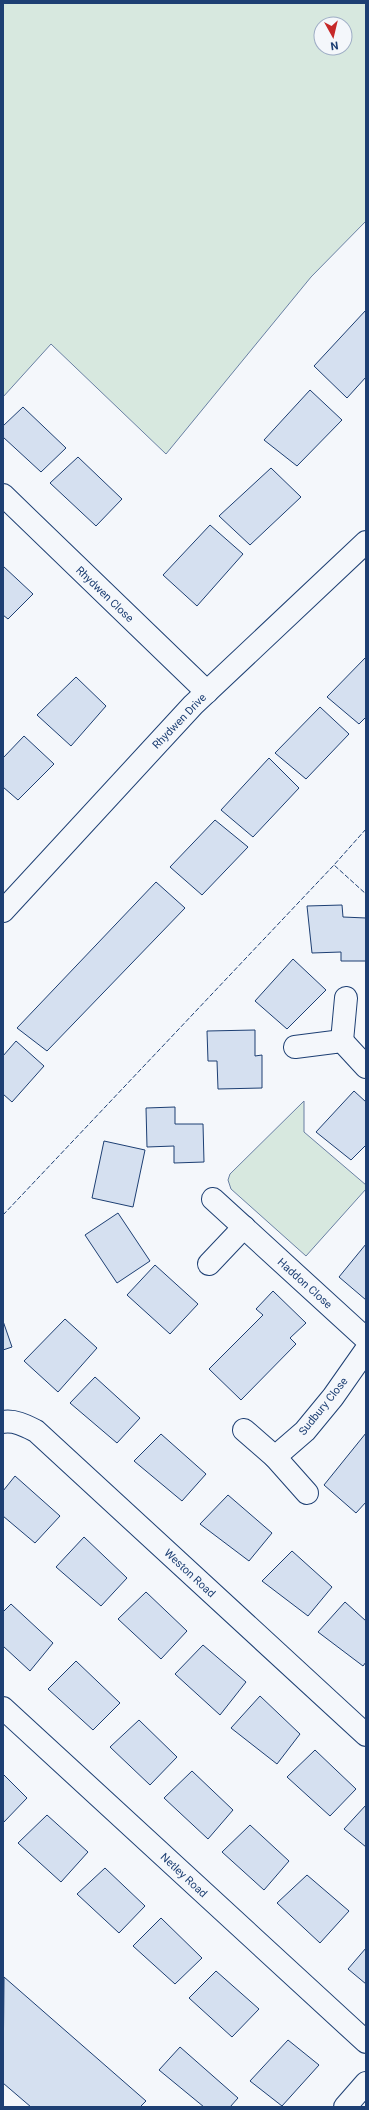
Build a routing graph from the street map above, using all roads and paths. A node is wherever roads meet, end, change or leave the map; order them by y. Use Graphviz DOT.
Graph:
graph roads {
  1 [pos="3,495"];
  2 [pos="366,542"];
  3 [pos="207,692"];
  4 [pos="3,911"];
  5 [pos="346,998"];
  6 [pos="342,1041"];
  7 [pos="295,1047"];
  8 [pos="366,1067"];
  9 [pos="213,1199"];
  10 [pos="244,1227"];
  11 [pos="209,1264"];
  12 [pos="366,1339"];
  13 [pos="366,1350"];
  14 [pos="6,1421"];
  15 [pos="244,1430"];
  16 [pos="275,1457"];
  17 [pos="307,1493"];
  18 [pos="3,1708"];
  19 [pos="366,1735"];
  20 [pos="366,2042"];
  21 [pos="366,2083"];
  22 [pos="345,2107"];
  1 -- 3 [label="street, Rhydwen Close"];
  2 -- 3 [label="street, Rhydwen Drive"];
  3 -- 4 [label="street, Rhydwen Drive"];
  5 -- 6 [label="street"];
  6 -- 7 [label="street"];
  6 -- 8 [label="street"];
  9 -- 10 [label="street, Haddon Close"];
  10 -- 11 [label="street"];
  10 -- 12 [label="street, Haddon Close"];
  13 -- 16 [label="street, Sudbury Close"];
  14 -- 19 [label="street, Weston Road"];
  15 -- 16 [label="street"];
  16 -- 17 [label="street"];
  18 -- 20 [label="street, Netley Road"];
  21 -- 22 [label="street"];
}
